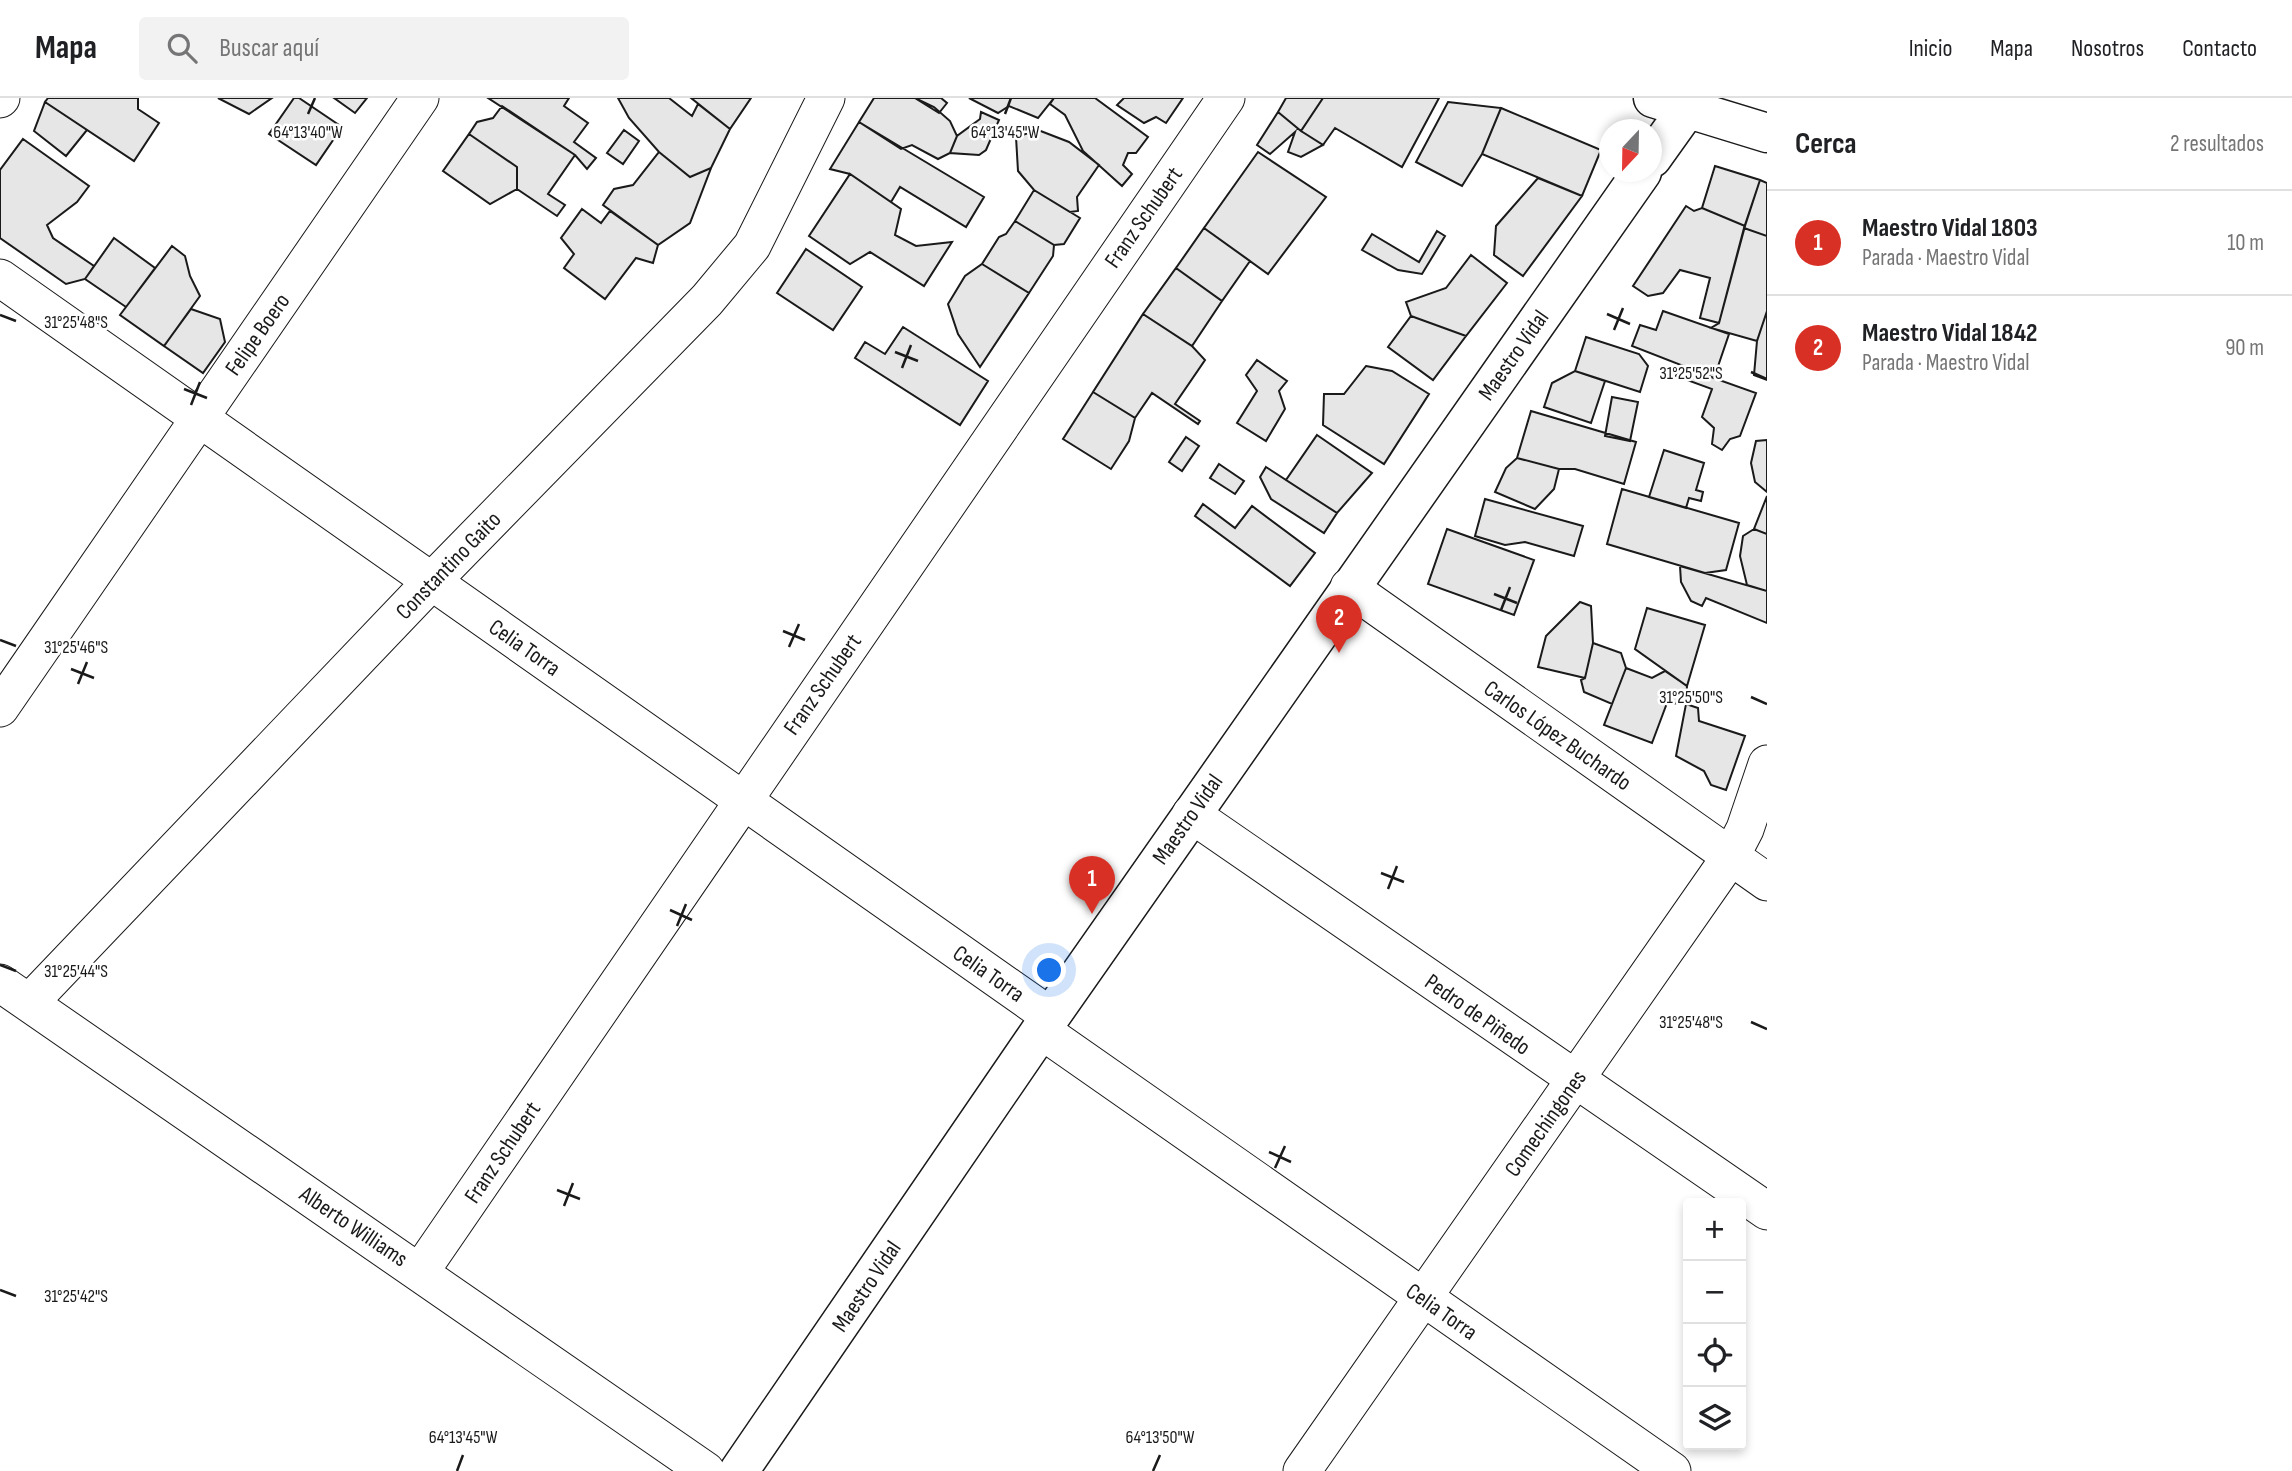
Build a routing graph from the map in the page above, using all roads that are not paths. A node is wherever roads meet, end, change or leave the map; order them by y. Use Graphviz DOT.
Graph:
graph roads {
  1 [pos="420,98"];
  2 [pos="826,98"];
  3 [pos="1226,98"];
  4 [pos="1678,102"];
  5 [pos="1767,133"];
  6 [pos="1662,135"];
  7 [pos="1635,182"];
  8 [pos="0,278"];
  9 [pos="199,418"];
  10 [pos="432,581"];
  11 [pos="1349,587"];
  12 [pos="0,708"];
  13 [pos="1767,764"];
  14 [pos="742,800"];
  15 [pos="1191,814"];
  16 [pos="1731,856"];
  17 [pos="1767,882"];
  18 [pos="14,993"];
  19 [pos="1045,1023"];
  20 [pos="1574,1081"];
  21 [pos="1767,1211"];
  22 [pos="420,1272"];
  23 [pos="1424,1298"];
  24 [pos="706,1471"];
  25 [pos="739,1471"];
  26 [pos="1302,1471"];
  27 [pos="1672,1471"];
  1 -- 9 [label="street, Felipe Boero"];
  2 -- 10 [label="street, Constantino Gaito"];
  3 -- 14 [label="street, Franz Schubert"];
  4 -- 5 [label="main road"];
  4 -- 6 [label="main road"];
  7 -- 11 [label="main road, Maestro Vidal"];
  8 -- 9 [label="street, Celia Torra"];
  9 -- 10 [label="street, Celia Torra"];
  9 -- 12 [label="street, Felipe Boero"];
  10 -- 14 [label="street, Celia Torra"];
  10 -- 18 [label="street, Constantino Gaito"];
  11 -- 15 [label="main road, Maestro Vidal"];
  11 -- 16 [label="street, Carlos López Buchardo"];
  13 -- 16 [label="street, Comechingones"];
  14 -- 19 [label="street, Celia Torra"];
  14 -- 22 [label="street, Franz Schubert"];
  15 -- 19 [label="main road, Maestro Vidal"];
  15 -- 20 [label="street, Pedro de Piñedo"];
  16 -- 17 [label="street, Carlos López Buchardo"];
  16 -- 20 [label="street, Comechingones"];
  18 -- 22 [label="street, Alberto Williams"];
  19 -- 23 [label="street, Celia Torra"];
  19 -- 25 [label="main road, Maestro Vidal"];
  20 -- 21 [label="street, Pedro de Piñedo"];
  20 -- 23 [label="street, Comechingones"];
  22 -- 24 [label="street, Alberto Williams"];
  23 -- 26 [label="street, Comechingones"];
  23 -- 27 [label="street, Celia Torra"];
}
